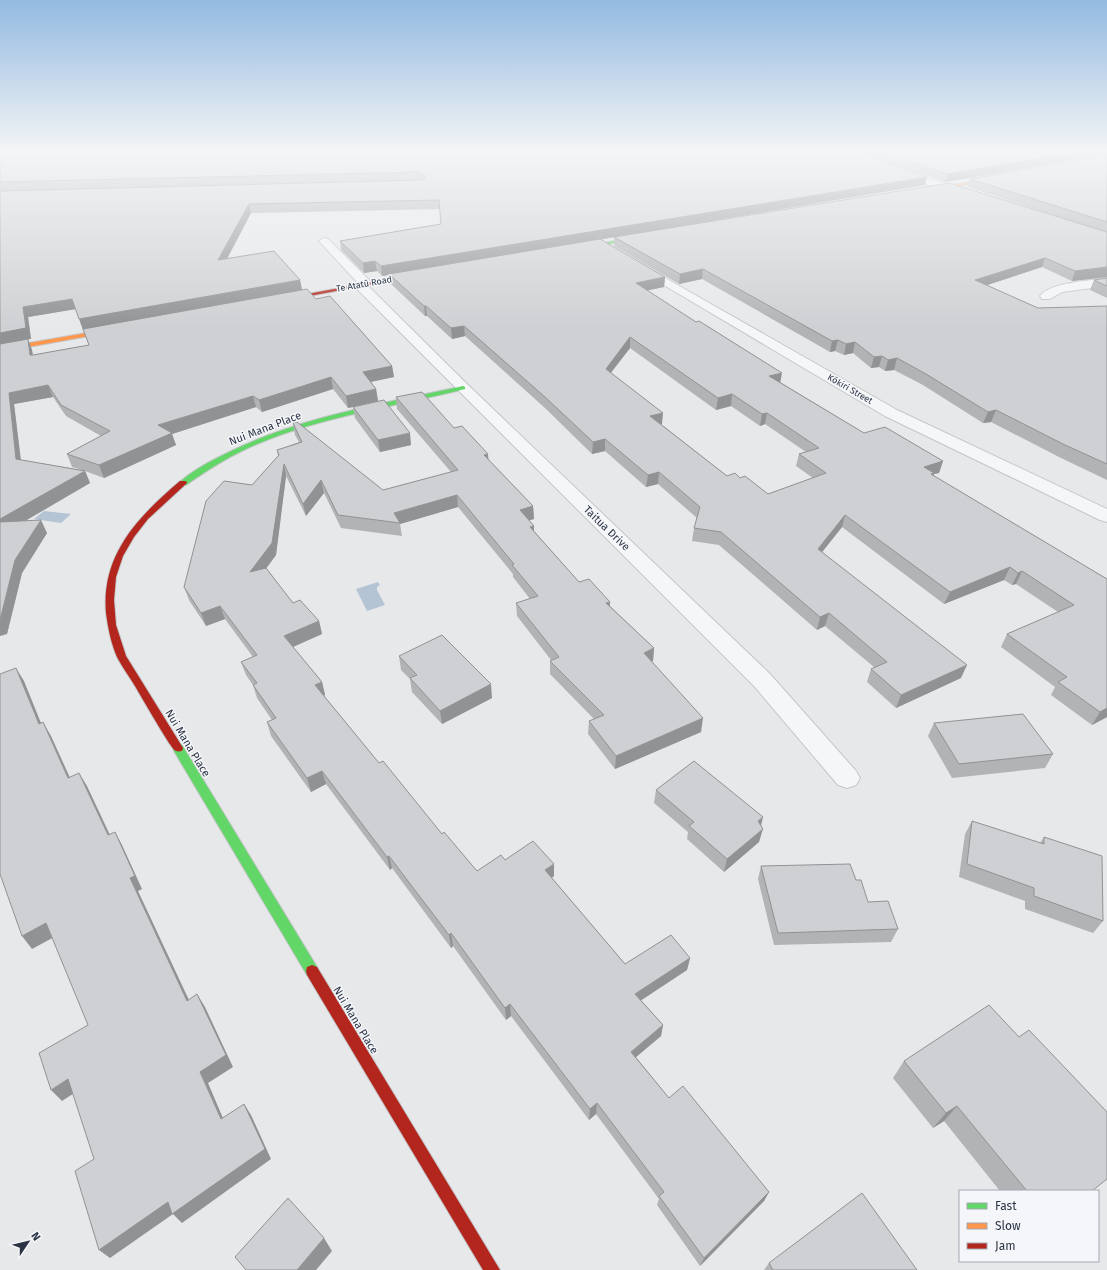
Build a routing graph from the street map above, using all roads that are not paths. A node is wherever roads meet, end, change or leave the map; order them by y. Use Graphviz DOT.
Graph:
graph roads {
  1 [pos="649,236"];
  2 [pos="324,241"];
  3 [pos="602,244"];
  4 [pos="566,250"];
  5 [pos="430,272"];
  6 [pos="1107,282"];
  7 [pos="363,284"];
  8 [pos="1046,296"];
  9 [pos="273,301"];
  10 [pos="125,328"];
  11 [pos="0,350"];
  12 [pos="463,388"];
  13 [pos="1107,516"];
  14 [pos="847,778"];
  15 [pos="492,1270"];
  1 -- 3 [label="street"];
  2 -- 7 [label="street, Taitua Drive"];
  3 -- 4 [label="street"];
  3 -- 13 [label="street, Kōkiri Street"];
  5 -- 7 [label="street, Te Atatū Road"];
  6 -- 8 [label="street"];
  7 -- 9 [label="street, Te Atatū Road"];
  7 -- 12 [label="street, Taitua Drive"];
  10 -- 11 [label="street"];
  12 -- 14 [label="street, Taitua Drive"];
  12 -- 15 [label="street, Nui Mana Place"];
}
